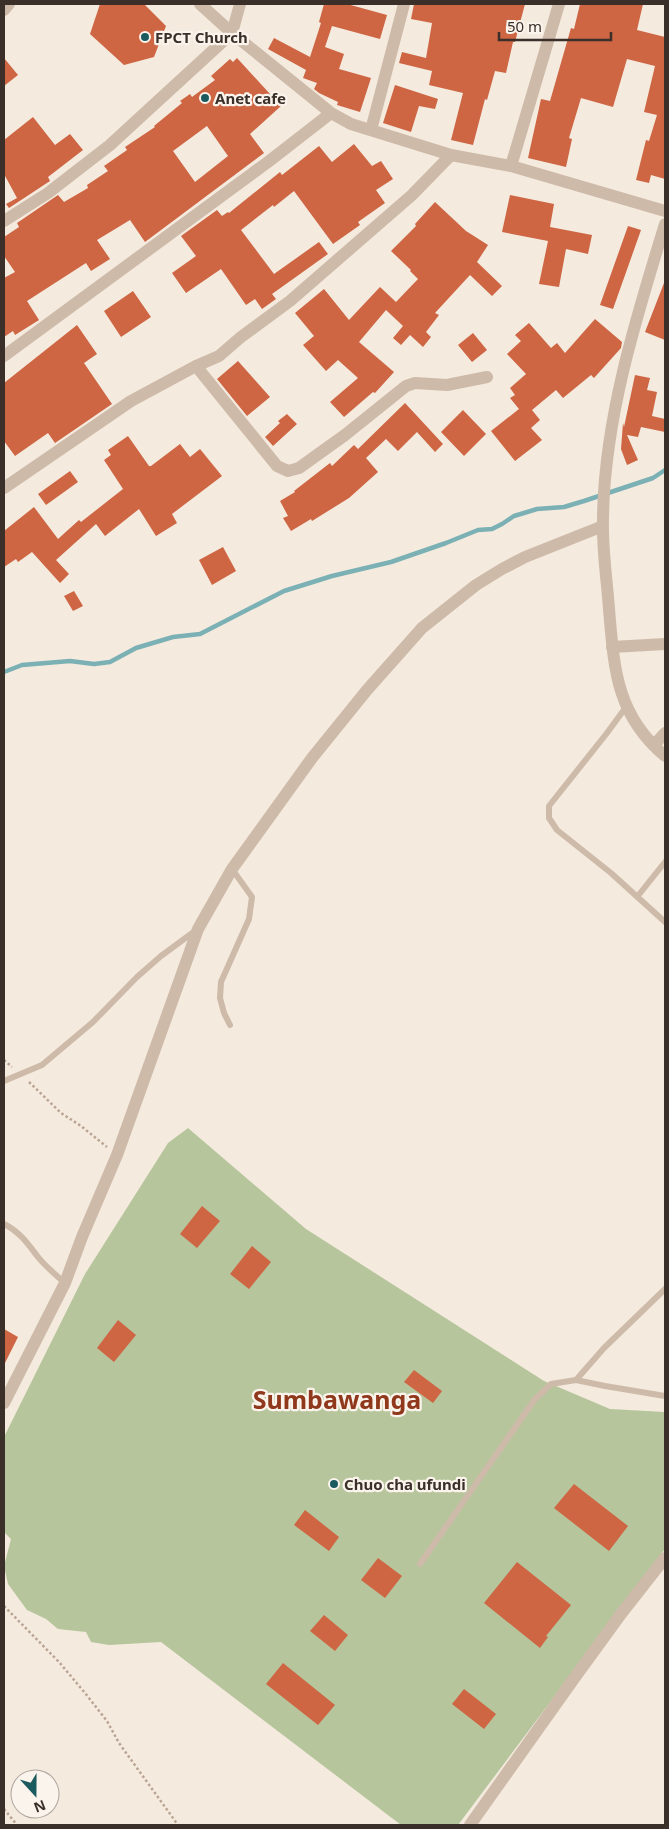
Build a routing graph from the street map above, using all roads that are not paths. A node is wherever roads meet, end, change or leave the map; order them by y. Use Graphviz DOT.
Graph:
graph roads {
  1 [pos="9,4"];
  2 [pos="200,4"];
  3 [pos="240,4"];
  4 [pos="404,4"];
  5 [pos="559,4"];
  6 [pos="4,10"];
  7 [pos="232,33"];
  8 [pos="331,113"];
  9 [pos="371,130"];
  10 [pos="451,155"];
  11 [pos="511,166"];
  12 [pos="665,211"];
  13 [pos="4,221"];
  14 [pos="665,224"];
  15 [pos="4,356"];
  16 [pos="196,366"];
  17 [pos="487,377"];
  18 [pos="4,488"];
  19 [pos="602,526"];
  20 [pos="665,644"];
  21 [pos="612,647"];
  22 [pos="626,707"];
  23 [pos="665,733"];
  24 [pos="654,745"];
  25 [pos="665,756"];
  26 [pos="665,862"];
  27 [pos="232,869"];
  28 [pos="637,897"];
  29 [pos="665,922"];
  30 [pos="198,929"];
  31 [pos="230,1025"];
  32 [pos="4,1081"];
  33 [pos="4,1224"];
  34 [pos="65,1283"];
  35 [pos="665,1289"];
  36 [pos="576,1380"];
  37 [pos="665,1396"];
  38 [pos="4,1403"];
  39 [pos="665,1558"];
  40 [pos="420,1564"];
  41 [pos="470,1825"];
  1 -- 6 [label="street"];
  2 -- 7 [label="street"];
  3 -- 7 [label="street"];
  4 -- 9 [label="street"];
  5 -- 11 [label="street"];
  7 -- 8 [label="street"];
  7 -- 13 [label="street"];
  8 -- 9 [label="street"];
  8 -- 15 [label="street"];
  9 -- 10 [label="street"];
  10 -- 11 [label="street"];
  10 -- 16 [label="street"];
  11 -- 12 [label="street"];
  14 -- 19 [label="street"];
  16 -- 17 [label="street"];
  16 -- 18 [label="street"];
  19 -- 21 [label="street"];
  19 -- 27 [label="street"];
  20 -- 21 [label="street"];
  21 -- 22 [label="street"];
  22 -- 24 [label="street"];
  22 -- 28 [label="lane"];
  23 -- 24 [label="street"];
  24 -- 25 [label="street"];
  26 -- 28 [label="lane"];
  27 -- 30 [label="street"];
  27 -- 31 [label="lane"];
  28 -- 29 [label="lane"];
  30 -- 32 [label="lane"];
  30 -- 34 [label="street"];
  33 -- 34 [label="lane"];
  34 -- 38 [label="street"];
  35 -- 36 [label="lane"];
  36 -- 37 [label="lane"];
  36 -- 40 [label="lane"];
  39 -- 41 [label="street"];
}
